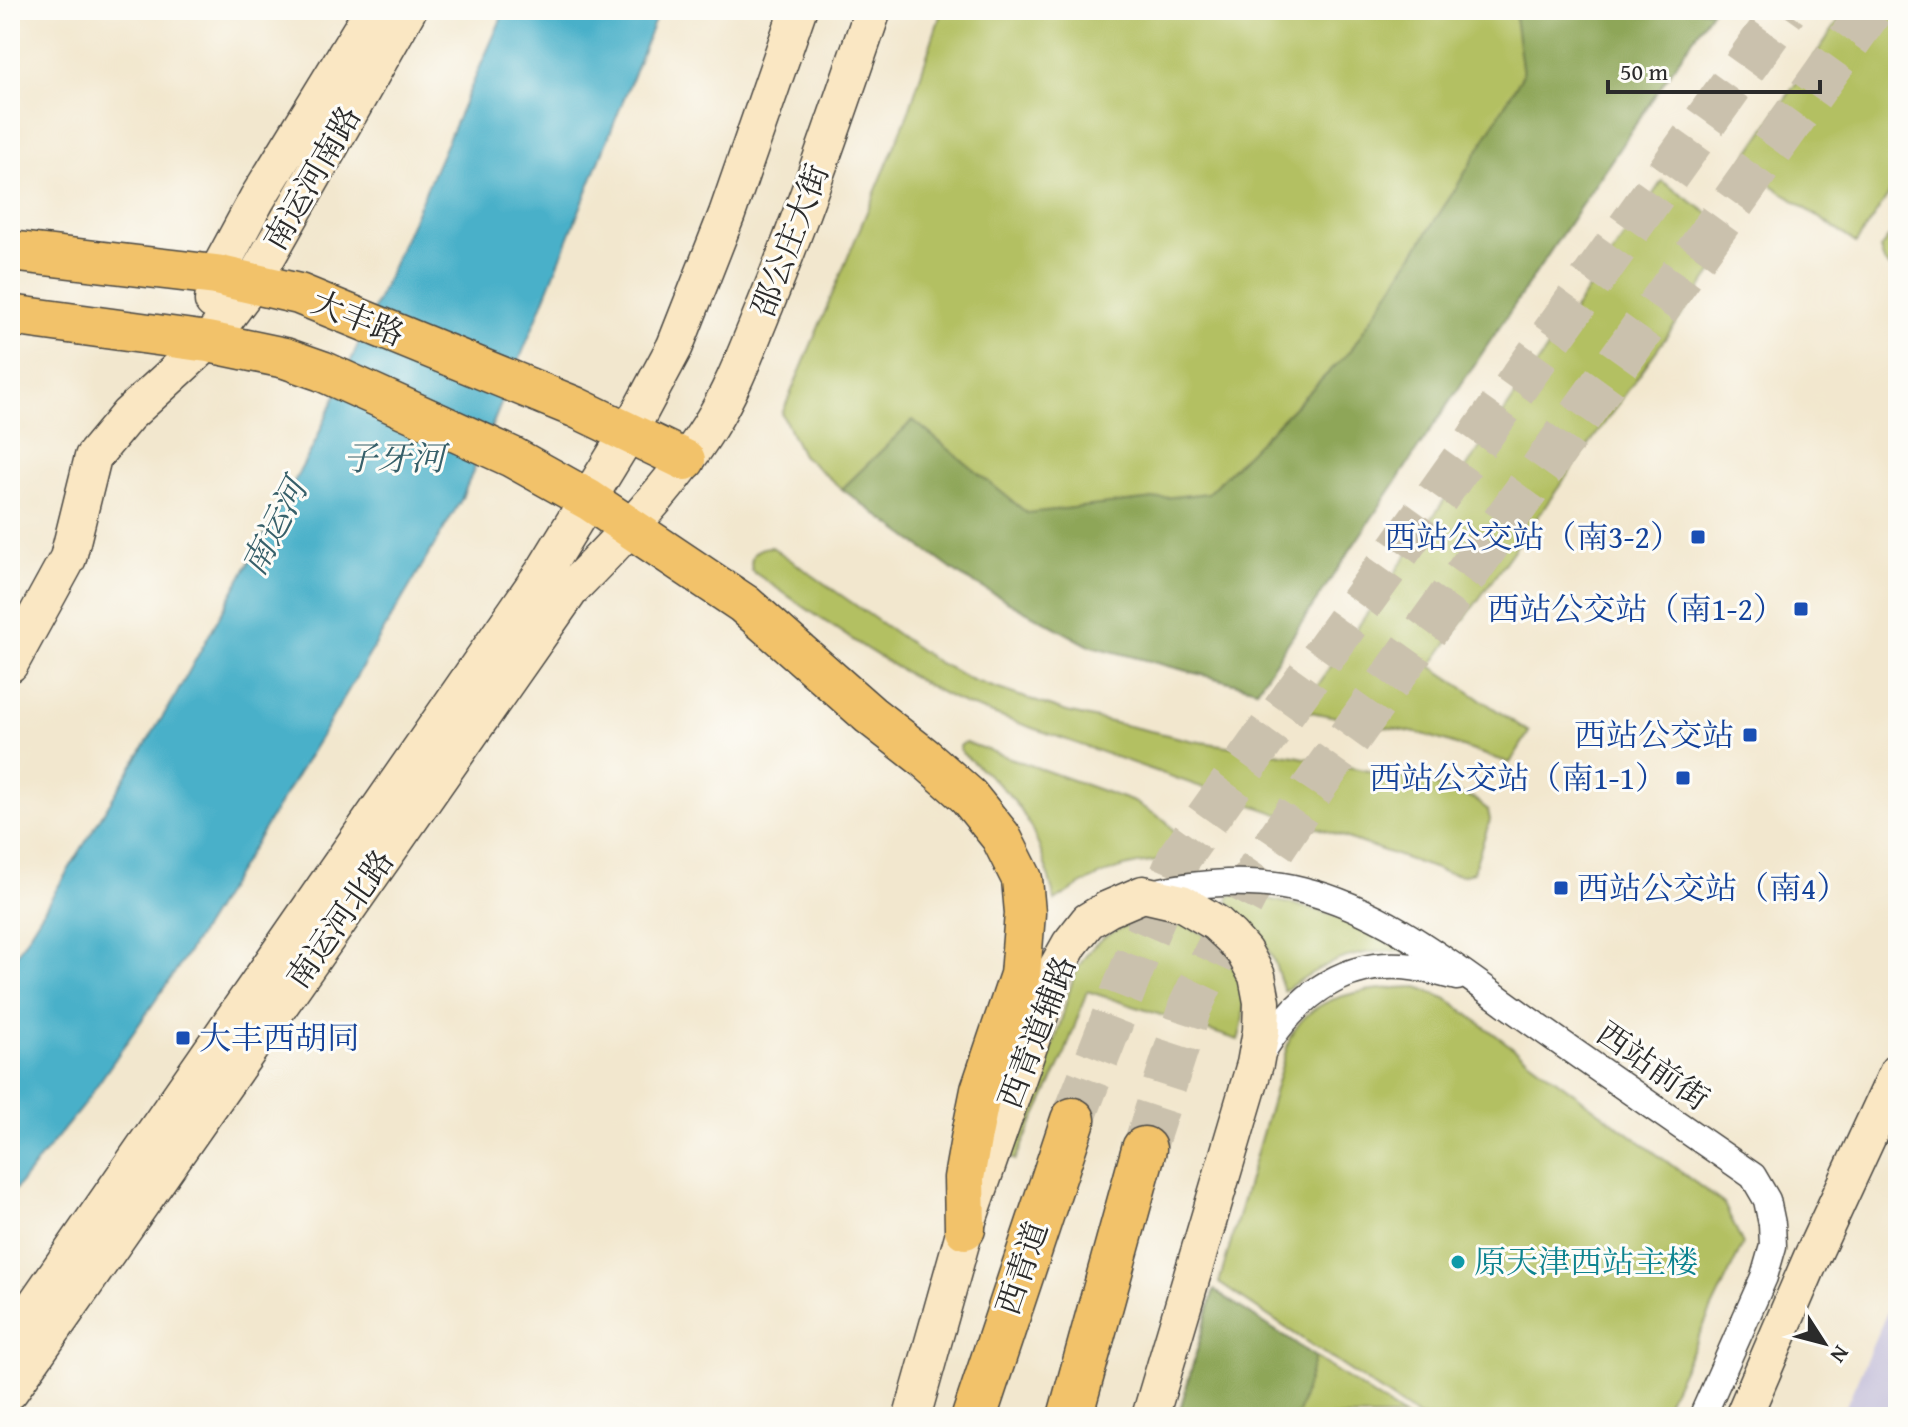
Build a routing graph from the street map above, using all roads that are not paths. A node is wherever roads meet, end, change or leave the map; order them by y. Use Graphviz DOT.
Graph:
graph roads {
  1 [pos="373,10"];
  2 [pos="408,10"];
  3 [pos="798,10"];
  4 [pos="873,10"];
  5 [pos="10,251"];
  6 [pos="235,278"];
  7 [pos="10,315"];
  8 [pos="208,342"];
  9 [pos="629,432"];
  10 [pos="685,460"];
  11 [pos="589,500"];
  12 [pos="629,529"];
  13 [pos="10,664"];
  14 [pos="1143,894"];
  15 [pos="1472,980"];
  16 [pos="1255,1064"];
  17 [pos="1898,1071"];
  18 [pos="1073,1120"];
  19 [pos="1144,1149"];
  20 [pos="965,1229"];
  21 [pos="10,1341"];
  22 [pos="10,1391"];
  23 [pos="912,1417"];
  24 [pos="974,1417"];
  25 [pos="1070,1417"];
  26 [pos="1150,1417"];
  27 [pos="1702,1417"];
  28 [pos="1743,1417"];
  1 -- 6 [label="street, 南运河南路"];
  2 -- 6 [label="street, 南运河南路"];
  3 -- 9 [label="street"];
  4 -- 10 [label="street, 邵公庄大街"];
  5 -- 6 [label="main road, 大丰路"];
  6 -- 8 [label="street, 南运河南路"];
  6 -- 9 [label="main road, 大丰路"];
  7 -- 8 [label="main road, 大丰路"];
  8 -- 11 [label="main road, 大丰路"];
  8 -- 13 [label="street"];
  9 -- 10 [label="main road, 大丰路"];
  9 -- 11 [label="street, 南运河北路"];
  10 -- 12 [label="street, 南运河北路"];
  11 -- 12 [label="main road, 大丰路"];
  11 -- 21 [label="street, 南运河北路"];
  12 -- 20 [label="main road"];
  12 -- 22 [label="street, 南运河北路"];
  14 -- 15 [label="street, 西站前街"];
  14 -- 16 [label="street"];
  14 -- 20 [label="street, 西青道辅路"];
  15 -- 16 [label="street"];
  15 -- 27 [label="street, 西站前街"];
  16 -- 26 [label="street"];
  17 -- 28 [label="street"];
  18 -- 24 [label="highway, 西青道"];
  19 -- 25 [label="highway"];
  20 -- 23 [label="street, 西青道辅路"];
}
